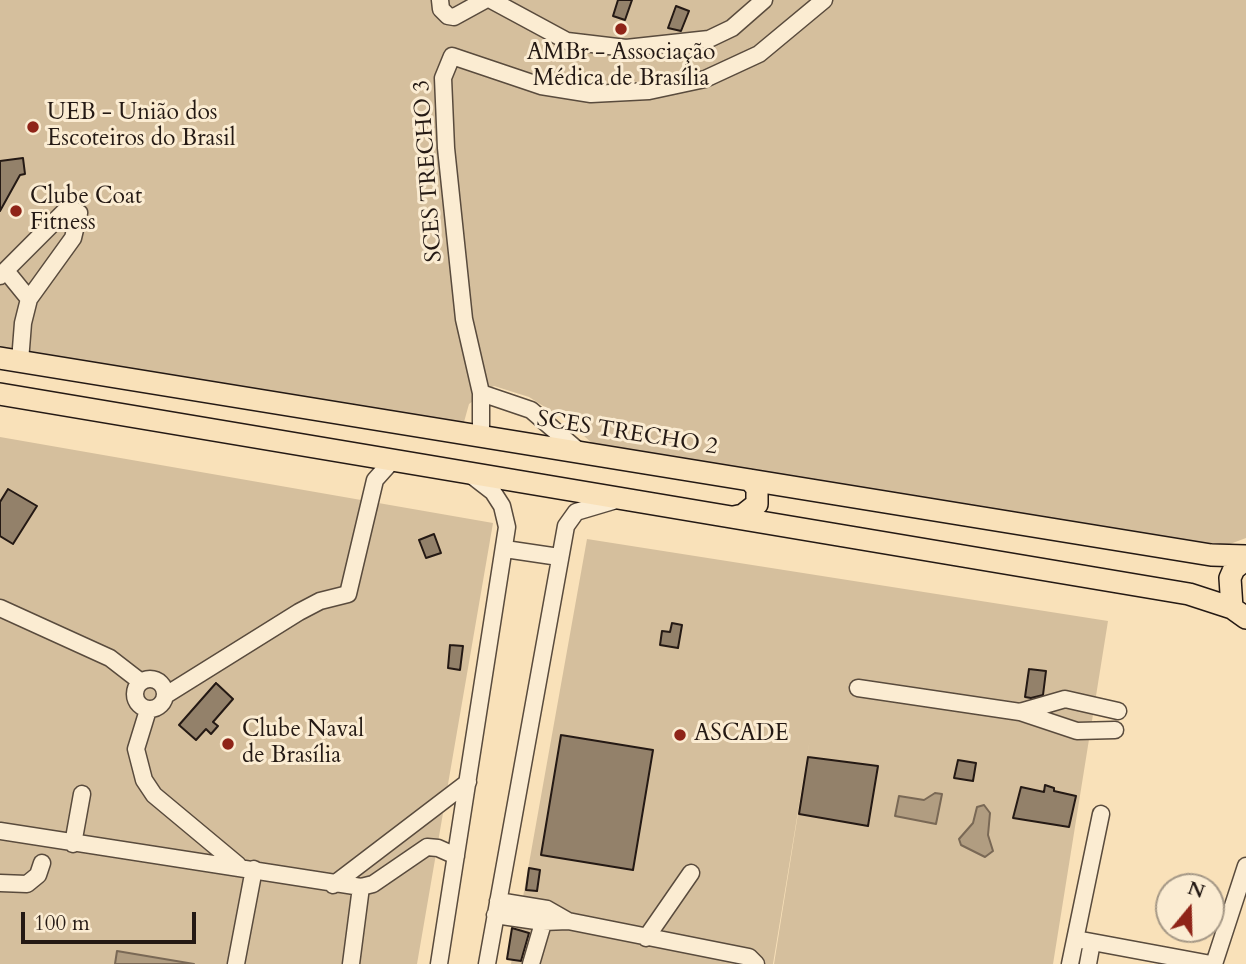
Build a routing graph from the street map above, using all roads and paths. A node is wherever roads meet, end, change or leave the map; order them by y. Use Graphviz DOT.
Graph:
graph roads {
  1 [pos="440,0"];
  2 [pos="485,0"];
  3 [pos="491,0"];
  4 [pos="764,0"];
  5 [pos="824,0"];
  6 [pos="3,274"];
  7 [pos="29,299"];
  8 [pos="10,359"];
  9 [pos="105,375"];
  10 [pos="481,393"];
  11 [pos="7,395"];
  12 [pos="481,436"];
  13 [pos="581,453"];
  14 [pos="368,456"];
  15 [pos="392,461"];
  16 [pos="468,473"];
  17 [pos="375,480"];
  18 [pos="750,480"];
  19 [pos="624,499"];
  20 [pos="734,517"];
  21 [pos="505,549"];
  22 [pos="1246,557"];
  23 [pos="559,558"];
  24 [pos="0,608"];
  25 [pos="1239,613"];
  26 [pos="141,682"];
  27 [pos="858,688"];
  28 [pos="166,695"];
  29 [pos="148,710"];
  30 [pos="1118,711"];
  31 [pos="1020,712"];
  32 [pos="1115,730"];
  33 [pos="468,782"];
  34 [pos="82,794"];
  35 [pos="427,814"];
  36 [pos="1101,814"];
  37 [pos="0,831"];
  38 [pos="73,844"];
  39 [pos="211,844"];
  40 [pos="428,847"];
  41 [pos="376,854"];
  42 [pos="456,856"];
  43 [pos="202,861"];
  44 [pos="41,863"];
  45 [pos="1246,866"];
  46 [pos="247,867"];
  47 [pos="391,871"];
  48 [pos="691,873"];
  49 [pos="0,883"];
  50 [pos="333,885"];
  51 [pos="361,887"];
  52 [pos="496,908"];
  53 [pos="545,916"];
  54 [pos="646,938"];
  55 [pos="1084,941"];
  56 [pos="236,964"];
  57 [pos="351,964"];
  58 [pos="439,964"];
  59 [pos="487,964"];
  60 [pos="531,964"];
  61 [pos="756,964"];
  62 [pos="1070,964"];
  63 [pos="1088,964"];
  64 [pos="1212,964"];
  1 -- 2 [label="street"];
  3 -- 4 [label="street"];
  5 -- 10 [label="street, SCES TRECHO 3"];
  6 -- 7 [label="street"];
  6 -- 7 [label="street"];
  7 -- 8 [label="street"];
  8 -- 9 [label="main road, SCES TRECHO 2"];
  9 -- 11 [label="main road"];
  9 -- 12 [label="main road, SCES TRECHO 2"];
  10 -- 12 [label="street, SCES TRECHO 3"];
  10 -- 13 [label="street"];
  11 -- 14 [label="main road"];
  12 -- 13 [label="main road, SCES TRECHO 2"];
  13 -- 18 [label="main road, SCES TRECHO 2"];
  14 -- 15 [label="main road"];
  14 -- 17 [label="street"];
  15 -- 16 [label="main road"];
  15 -- 17 [label="street"];
  16 -- 19 [label="main road"];
  16 -- 21 [label="street"];
  17 -- 28 [label="street"];
  18 -- 20 [label="main road"];
  18 -- 22 [label="main road, SCES TRECHO 2"];
  19 -- 20 [label="main road"];
  19 -- 23 [label="street"];
  20 -- 25 [label="main road"];
  21 -- 23 [label="street"];
  21 -- 33 [label="street"];
  22 -- 25 [label="main road"];
  23 -- 52 [label="street"];
  24 -- 26 [label="street"];
  26 -- 28 [label="street"];
  26 -- 29 [label="street"];
  27 -- 31 [label="street"];
  28 -- 29 [label="street"];
  29 -- 39 [label="street"];
  30 -- 31 [label="street"];
  31 -- 32 [label="street"];
  33 -- 35 [label="street"];
  33 -- 42 [label="street"];
  34 -- 38 [label="street"];
  35 -- 40 [label="street"];
  35 -- 41 [label="street"];
  36 -- 55 [label="street"];
  37 -- 38 [label="street"];
  38 -- 43 [label="street"];
  39 -- 43 [label="street"];
  39 -- 46 [label="street"];
  40 -- 42 [label="street"];
  40 -- 47 [label="street"];
  41 -- 47 [label="street"];
  41 -- 50 [label="street"];
  42 -- 58 [label="street"];
  43 -- 46 [label="street"];
  44 -- 49 [label="street"];
  45 -- 64 [label="street"];
  46 -- 50 [label="street"];
  46 -- 56 [label="street"];
  47 -- 51 [label="street"];
  48 -- 54 [label="street"];
  50 -- 51 [label="street"];
  51 -- 57 [label="street"];
  52 -- 53 [label="street"];
  52 -- 59 [label="street"];
  53 -- 54 [label="street"];
  53 -- 60 [label="street"];
  54 -- 61 [label="street"];
  55 -- 62 [label="street"];
  55 -- 63 [label="street"];
  55 -- 64 [label="street"];
}
